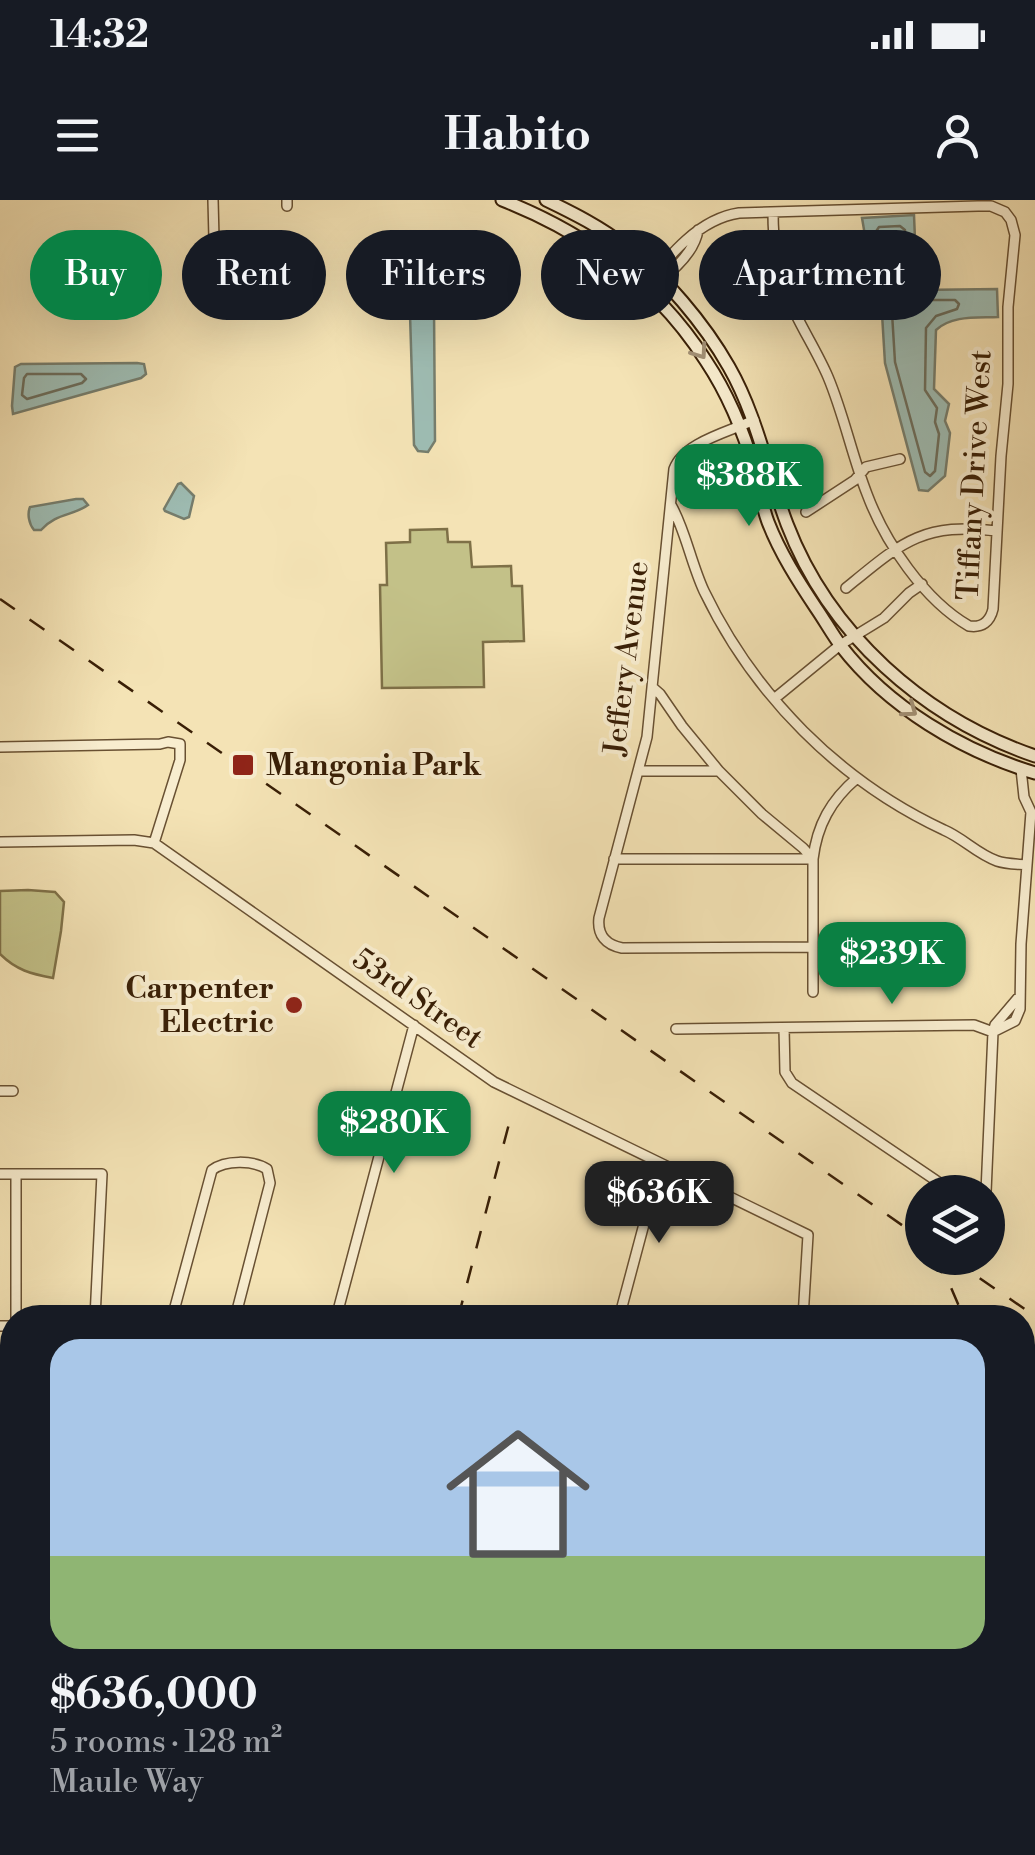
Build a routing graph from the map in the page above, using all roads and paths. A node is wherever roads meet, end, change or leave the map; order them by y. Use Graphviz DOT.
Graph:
graph roads {
  1 [pos="212,200"];
  2 [pos="502,200"];
  3 [pos="546,200"];
  4 [pos="772,212"];
  5 [pos="213,230"];
  6 [pos="568,230"];
  7 [pos="602,230"];
  8 [pos="679,257"];
  9 [pos="679,300"];
  10 [pos="676,320"];
  11 [pos="754,420"];
  12 [pos="740,426"];
  13 [pos="900,459"];
  14 [pos="860,472"];
  15 [pos="670,502"];
  16 [pos="806,512"];
  17 [pos="997,531"];
  18 [pos="893,549"];
  19 [pos="922,584"];
  20 [pos="846,588"];
  21 [pos="854,636"];
  22 [pos="840,645"];
  23 [pos="652,687"];
  24 [pos="774,699"];
  25 [pos="0,747"];
  26 [pos="1035,756"];
  27 [pos="638,771"];
  28 [pos="719,771"];
  29 [pos="1030,772"];
  30 [pos="857,778"];
  31 [pos="0,842"];
  32 [pos="154,843"];
  33 [pos="813,858"];
  34 [pos="614,860"];
  35 [pos="1027,864"];
  36 [pos="813,947"];
  37 [pos="813,992"];
  38 [pos="1017,999"];
  39 [pos="414,1026"];
  40 [pos="784,1028"];
  41 [pos="676,1029"];
  42 [pos="993,1032"];
  43 [pos="13,1091"];
  44 [pos="0,1092"];
  45 [pos="660,1164"];
  46 [pos="0,1174"];
  47 [pos="16,1174"];
  48 [pos="928,1175"];
  49 [pos="987,1175"];
  50 [pos="16,1305"];
  51 [pos="96,1305"];
  52 [pos="176,1305"];
  53 [pos="238,1305"];
  54 [pos="339,1305"];
  55 [pos="622,1305"];
  56 [pos="805,1305"];
  1 -- 5 [label="street"];
  2 -- 6 [label="main road"];
  3 -- 7 [label="main road"];
  4 -- 8 [label="street"];
  4 -- 14 [label="street"];
  4 -- 17 [label="street, Tiffany Drive West"];
  9 -- 11 [label="main road"];
  10 -- 12 [label="main road, one-way"];
  11 -- 12 [label="street, Jeffery Avenue"];
  11 -- 21 [label="main road"];
  12 -- 15 [label="street, Jeffery Avenue"];
  12 -- 22 [label="main road"];
  13 -- 14 [label="street"];
  14 -- 16 [label="street"];
  14 -- 18 [label="street"];
  15 -- 23 [label="street, Jeffery Avenue"];
  15 -- 24 [label="street"];
  17 -- 18 [label="street"];
  17 -- 19 [label="street, Tiffany Drive West"];
  18 -- 19 [label="street"];
  18 -- 20 [label="street"];
  19 -- 21 [label="street"];
  21 -- 22 [label="street"];
  21 -- 26 [label="main road"];
  22 -- 24 [label="street"];
  22 -- 29 [label="main road, one-way"];
  23 -- 27 [label="street, Jeffery Avenue"];
  23 -- 28 [label="street"];
  24 -- 30 [label="street"];
  25 -- 32 [label="street"];
  27 -- 28 [label="street"];
  27 -- 34 [label="street, Jeffery Avenue"];
  28 -- 33 [label="street"];
  29 -- 35 [label="street"];
  30 -- 33 [label="street"];
  30 -- 35 [label="street"];
  31 -- 32 [label="street"];
  32 -- 39 [label="street, 53rd Street"];
  33 -- 34 [label="street"];
  33 -- 36 [label="street"];
  34 -- 36 [label="street, Jeffery Avenue"];
  35 -- 38 [label="street"];
  36 -- 37 [label="street"];
  38 -- 42 [label="street"];
  38 -- 42 [label="street"];
  39 -- 45 [label="street, 53rd Street"];
  39 -- 54 [label="street"];
  40 -- 41 [label="street"];
  40 -- 42 [label="street"];
  40 -- 48 [label="street"];
  42 -- 49 [label="street"];
  43 -- 44 [label="street"];
  45 -- 55 [label="street"];
  45 -- 56 [label="street, 53rd Street"];
  46 -- 47 [label="street"];
  47 -- 50 [label="street"];
  47 -- 51 [label="street"];
  52 -- 53 [label="street"];
}
